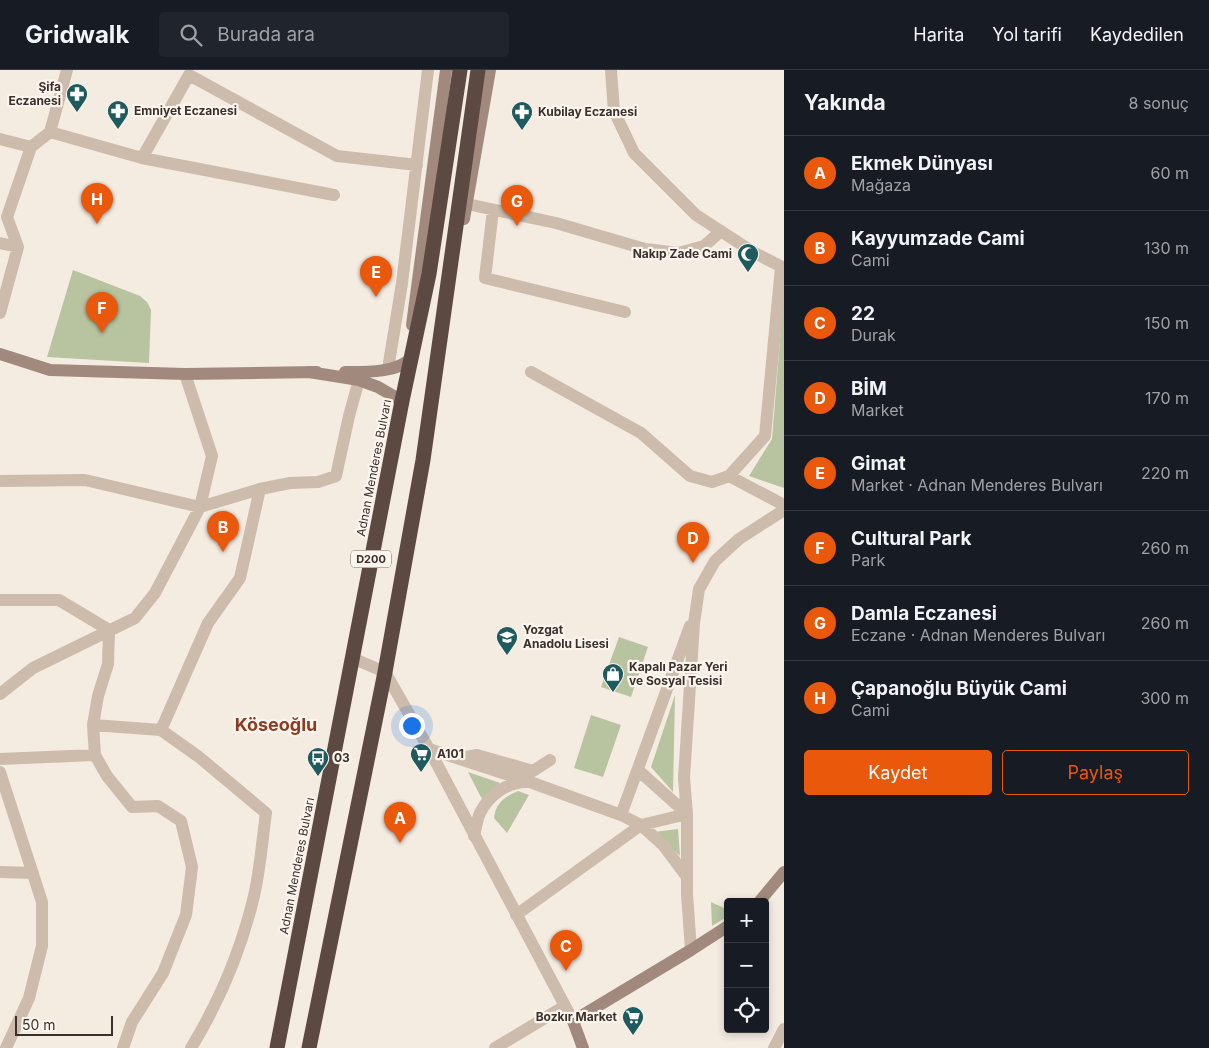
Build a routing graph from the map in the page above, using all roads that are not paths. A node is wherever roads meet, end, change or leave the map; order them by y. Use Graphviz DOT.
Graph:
graph roads {
  1 [pos="67,70"];
  2 [pos="428,70"];
  3 [pos="446,70"];
  4 [pos="460,70"];
  5 [pos="478,70"];
  6 [pos="490,70"];
  7 [pos="611,70"];
  8 [pos="190,72"];
  9 [pos="50,132"];
  10 [pos="0,140"];
  11 [pos="31,147"];
  12 [pos="142,158"];
  13 [pos="417,164"];
  14 [pos="334,195"];
  15 [pos="467,204"];
  16 [pos="493,210"];
  17 [pos="721,231"];
  18 [pos="0,243"];
  19 [pos="18,246"];
  20 [pos="783,267"];
  21 [pos="625,312"];
  22 [pos="0,313"];
  23 [pos="0,354"];
  24 [pos="409,360"];
  25 [pos="388,369"];
  26 [pos="309,372"];
  27 [pos="530,372"];
  28 [pos="185,374"];
  29 [pos="358,380"];
  30 [pos="402,401"];
  31 [pos="423,460"];
  32 [pos="730,476"];
  33 [pos="0,481"];
  34 [pos="260,489"];
  35 [pos="784,505"];
  36 [pos="200,507"];
  37 [pos="784,510"];
  38 [pos="0,600"];
  39 [pos="696,609"];
  40 [pos="109,630"];
  41 [pos="352,658"];
  42 [pos="385,672"];
  43 [pos="0,694"];
  44 [pos="92,725"];
  45 [pos="160,730"];
  46 [pos="429,749"];
  47 [pos="95,755"];
  48 [pos="458,758"];
  49 [pos="0,759"];
  50 [pos="550,760"];
  51 [pos="638,770"];
  52 [pos="0,772"];
  53 [pos="530,782"];
  54 [pos="687,814"];
  55 [pos="621,815"];
  56 [pos="641,825"];
  57 [pos="474,836"];
  58 [pos="0,872"];
  59 [pos="784,872"];
  60 [pos="33,873"];
  61 [pos="687,877"];
  62 [pos="762,898"];
  63 [pos="516,915"];
  64 [pos="724,929"];
  65 [pos="691,950"];
  66 [pos="565,1006"];
  67 [pos="573,1021"];
  68 [pos="784,1029"];
  69 [pos="6,1048"];
  70 [pos="123,1048"];
  71 [pos="191,1048"];
  72 [pos="278,1048"];
  73 [pos="309,1048"];
  74 [pos="495,1048"];
  75 [pos="583,1048"];
  76 [pos="774,1048"];
  1 -- 9 [label="street"];
  2 -- 13 [label="street"];
  3 -- 24 [label="street"];
  4 -- 24 [label="highway, Adnan Menderes Bulvarı / D200"];
  5 -- 31 [label="highway, D200"];
  6 -- 15 [label="street"];
  7 -- 17 [label="street"];
  8 -- 12 [label="street"];
  8 -- 13 [label="street"];
  9 -- 11 [label="street"];
  9 -- 12 [label="street"];
  10 -- 11 [label="street"];
  11 -- 19 [label="street"];
  12 -- 14 [label="street"];
  13 -- 25 [label="street"];
  15 -- 16 [label="street"];
  15 -- 31 [label="street"];
  16 -- 17 [label="street"];
  16 -- 21 [label="street"];
  17 -- 20 [label="street"];
  18 -- 19 [label="street"];
  19 -- 22 [label="street"];
  20 -- 32 [label="street"];
  23 -- 28 [label="street"];
  24 -- 25 [label="street"];
  24 -- 30 [label="highway, Adnan Menderes Bulvarı / D200"];
  25 -- 26 [label="street"];
  26 -- 28 [label="street"];
  26 -- 29 [label="street"];
  27 -- 32 [label="street"];
  28 -- 36 [label="street"];
  29 -- 30 [label="street"];
  29 -- 34 [label="street"];
  30 -- 41 [label="highway, Adnan Menderes Bulvarı / D200"];
  31 -- 42 [label="highway, D200"];
  32 -- 35 [label="street"];
  33 -- 36 [label="street"];
  34 -- 36 [label="street"];
  34 -- 45 [label="street"];
  36 -- 40 [label="street"];
  37 -- 39 [label="street"];
  38 -- 40 [label="street"];
  39 -- 51 [label="street"];
  39 -- 54 [label="street"];
  40 -- 43 [label="street"];
  40 -- 44 [label="street"];
  41 -- 42 [label="street"];
  41 -- 72 [label="highway, Adnan Menderes Bulvarı / D200"];
  42 -- 46 [label="street"];
  42 -- 73 [label="highway, D200"];
  44 -- 45 [label="street"];
  44 -- 47 [label="street"];
  45 -- 71 [label="street"];
  46 -- 48 [label="street"];
  46 -- 57 [label="street"];
  47 -- 49 [label="street"];
  47 -- 70 [label="street"];
  48 -- 50 [label="street"];
  48 -- 53 [label="street"];
  51 -- 54 [label="street"];
  51 -- 55 [label="street"];
  52 -- 60 [label="street"];
  53 -- 55 [label="street"];
  53 -- 57 [label="street"];
  54 -- 56 [label="street"];
  54 -- 61 [label="street"];
  55 -- 56 [label="street"];
  56 -- 61 [label="street"];
  56 -- 63 [label="street"];
  57 -- 63 [label="street"];
  58 -- 60 [label="street"];
  59 -- 62 [label="street"];
  60 -- 69 [label="street"];
  61 -- 65 [label="street"];
  63 -- 66 [label="street"];
  64 -- 65 [label="street"];
  65 -- 67 [label="street"];
  66 -- 67 [label="street"];
  66 -- 74 [label="street"];
  67 -- 75 [label="street"];
  68 -- 76 [label="street"];
}
